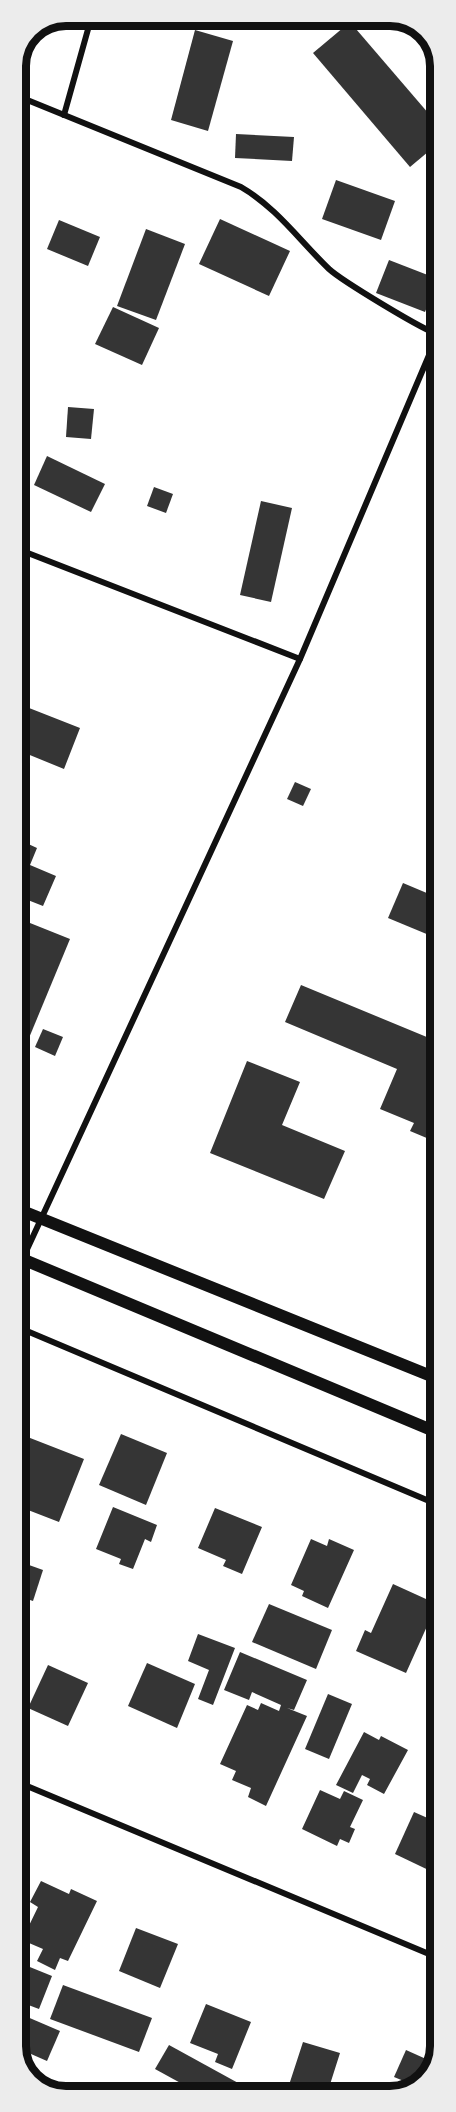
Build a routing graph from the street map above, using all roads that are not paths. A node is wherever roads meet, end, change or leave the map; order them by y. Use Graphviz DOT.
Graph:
graph roads {
  1 [pos="89,26"];
  2 [pos="26,99"];
  3 [pos="64,115"];
  4 [pos="430,330"];
  5 [pos="430,356"];
  6 [pos="26,552"];
  7 [pos="300,659"];
  8 [pos="26,1213"];
  9 [pos="39,1218"];
  10 [pos="26,1243"];
  11 [pos="26,1260"];
  12 [pos="26,1331"];
  13 [pos="430,1376"];
  14 [pos="430,1429"];
  15 [pos="430,1501"];
  16 [pos="26,1786"];
  17 [pos="430,1954"];
  1 -- 3 [label="street"];
  2 -- 3 [label="street"];
  3 -- 4 [label="street"];
  5 -- 7 [label="street"];
  6 -- 7 [label="street"];
  7 -- 9 [label="street"];
  8 -- 9 [label="main road"];
  9 -- 10 [label="street"];
  9 -- 13 [label="main road"];
  11 -- 14 [label="main road"];
  12 -- 15 [label="street"];
  16 -- 17 [label="street"];
}
